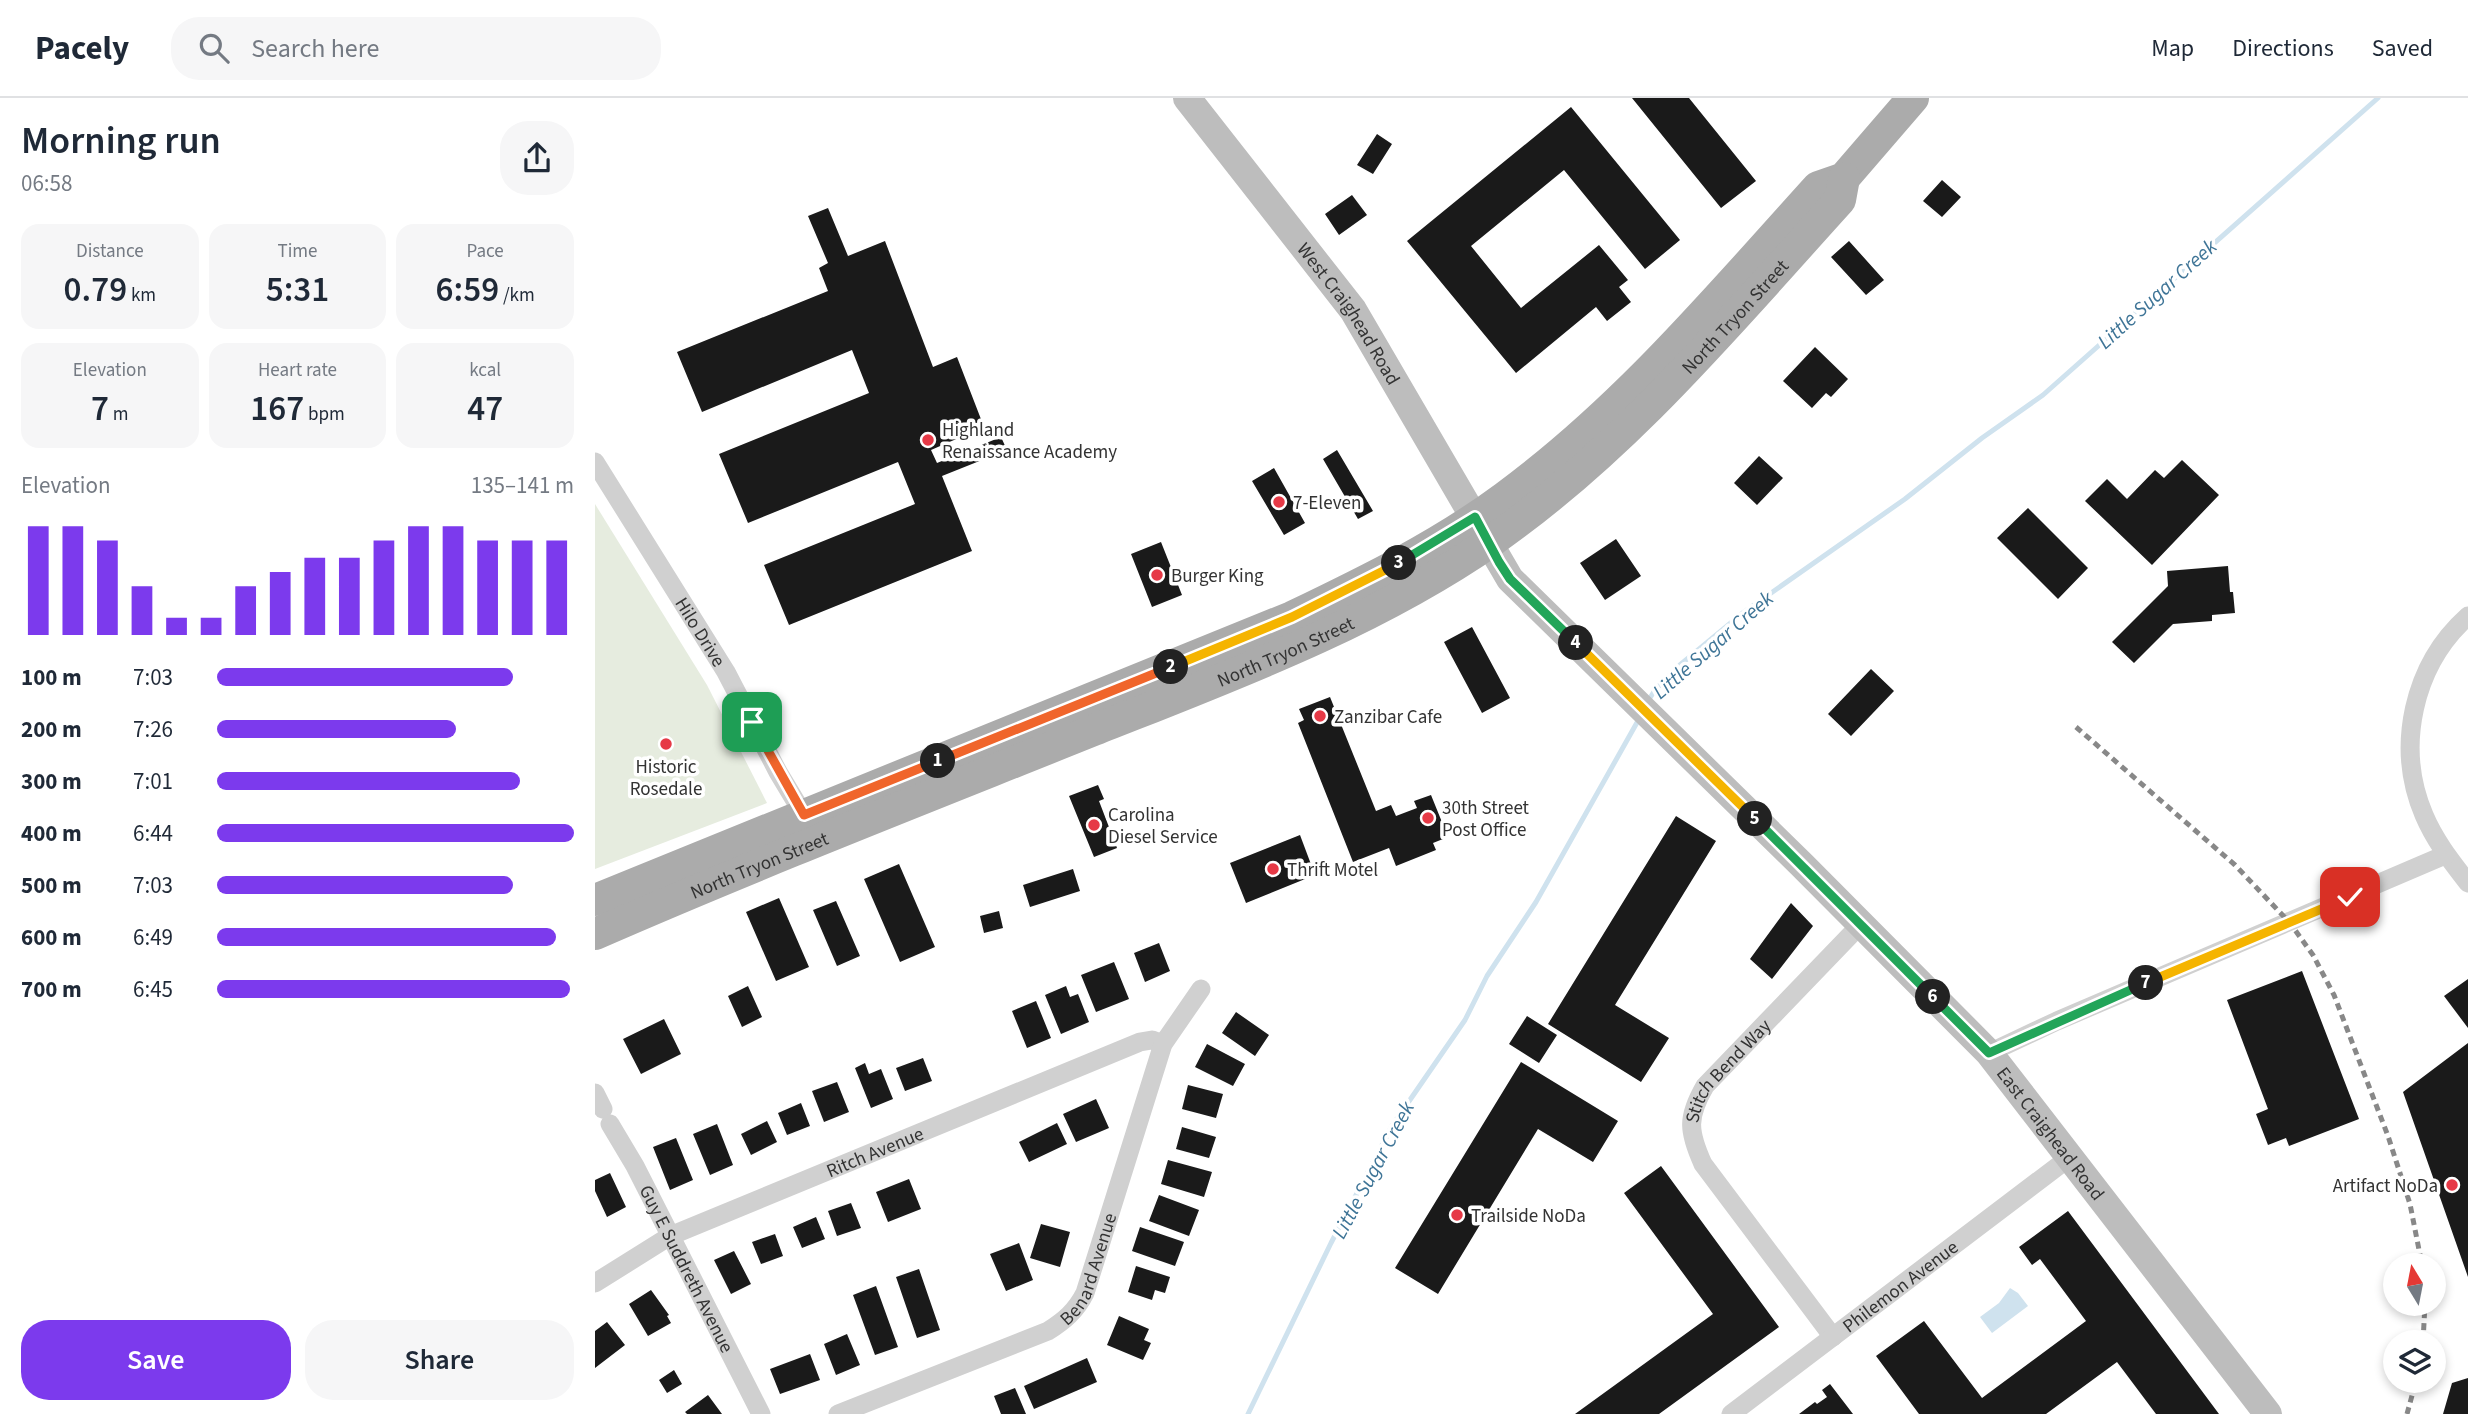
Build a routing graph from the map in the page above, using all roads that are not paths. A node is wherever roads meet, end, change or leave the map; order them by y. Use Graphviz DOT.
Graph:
graph roads {
  1 [pos="1913,98"];
  2 [pos="1192,99"];
  3 [pos="595,462"];
  4 [pos="1483,529"];
  5 [pos="2468,616"];
  6 [pos="811,828"];
  7 [pos="2445,855"];
  8 [pos="2468,883"];
  9 [pos="595,900"];
  10 [pos="1861,924"];
  11 [pos="595,934"];
  12 [pos="1201,989"];
  13 [pos="1163,1044"];
  14 [pos="1989,1053"];
  15 [pos="603,1109"];
  16 [pos="2070,1157"];
  17 [pos="670,1236"];
  18 [pos="595,1283"];
  19 [pos="1833,1337"];
  20 [pos="761,1414"];
  21 [pos="838,1414"];
  22 [pos="1731,1414"];
  23 [pos="2268,1414"];
  1 -- 4 [label="main road, North Tryon Street"];
  2 -- 4 [label="street, West Craighead Road"];
  3 -- 6 [label="street, Hilo Drive"];
  4 -- 6 [label="main road, North Tryon Street"];
  4 -- 10 [label="street, East Craighead Road"];
  5 -- 7 [label="street"];
  6 -- 9 [label="main road, North Tryon Street"];
  6 -- 11 [label="main road, North Tryon Street"];
  7 -- 8 [label="street"];
  7 -- 14 [label="street"];
  10 -- 14 [label="street, East Craighead Road"];
  10 -- 19 [label="street, Stitch Bend Way"];
  12 -- 13 [label="street, Benard Avenue"];
  13 -- 17 [label="street, Ritch Avenue"];
  13 -- 21 [label="street, Benard Avenue"];
  14 -- 16 [label="street, East Craighead Road"];
  15 -- 17 [label="street, Guy E Suddreth Avenue"];
  16 -- 19 [label="street, Philemon Avenue"];
  16 -- 23 [label="street, East Craighead Road"];
  17 -- 18 [label="street, Ritch Avenue"];
  17 -- 20 [label="street, Guy E Suddreth Avenue"];
  19 -- 22 [label="street, Philemon Avenue"];
}
